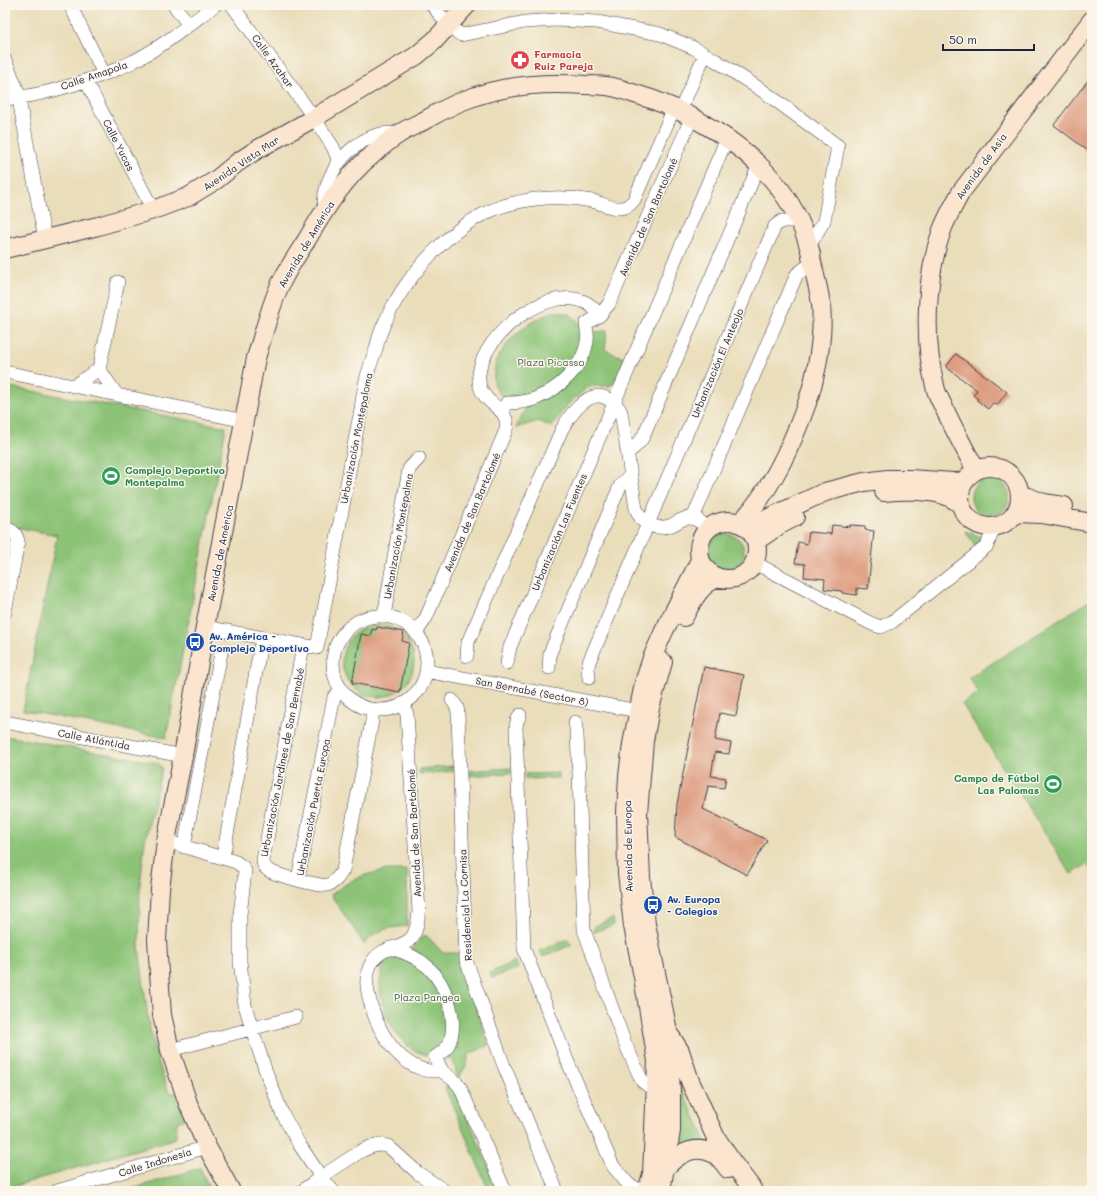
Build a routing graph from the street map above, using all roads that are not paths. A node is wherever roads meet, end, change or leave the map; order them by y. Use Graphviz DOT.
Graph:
graph roads {
  1 [pos="70,5"];
  2 [pos="174,5"];
  3 [pos="215,5"];
  4 [pos="232,5"];
  5 [pos="432,5"];
  6 [pos="467,5"];
  7 [pos="1092,20"];
  8 [pos="189,25"];
  9 [pos="449,26"];
  10 [pos="705,54"];
  11 [pos="5,60"];
  12 [pos="104,74"];
  13 [pos="86,81"];
  14 [pos="19,98"];
  15 [pos="5,99"];
  16 [pos="682,112"];
  17 [pos="314,118"];
  18 [pos="399,134"];
  19 [pos="727,138"];
  20 [pos="333,147"];
  21 [pos="352,150"];
  22 [pos="759,165"];
  23 [pos="335,168"];
  24 [pos="153,210"];
  25 [pos="324,210"];
  26 [pos="799,221"];
  27 [pos="45,240"];
  28 [pos="5,249"];
  29 [pos="811,255"];
  30 [pos="118,282"];
  31 [pos="600,315"];
  32 [pos="99,369"];
  33 [pos="5,372"];
  34 [pos="74,386"];
  35 [pos="117,395"];
  36 [pos="615,403"];
  37 [pos="501,411"];
  38 [pos="245,421"];
  39 [pos="628,452"];
  40 [pos="419,458"];
  41 [pos="971,474"];
  42 [pos="631,476"];
  43 [pos="768,485"];
  44 [pos="1020,494"];
  45 [pos="961,504"];
  46 [pos="782,511"];
  47 [pos="1092,511"];
  48 [pos="1016,513"];
  49 [pos="693,518"];
  50 [pos="1092,523"];
  51 [pos="648,524"];
  52 [pos="994,527"];
  53 [pos="5,528"];
  54 [pos="708,528"];
  55 [pos="747,531"];
  56 [pos="700,560"];
  57 [pos="755,563"];
  58 [pos="718,578"];
  59 [pos="5,612"];
  60 [pos="384,616"];
  61 [pos="205,627"];
  62 [pos="346,630"];
  63 [pos="416,633"];
  64 [pos="262,638"];
  65 [pos="304,646"];
  66 [pos="317,648"];
  67 [pos="221,654"];
  68 [pos="466,656"];
  69 [pos="507,663"];
  70 [pos="549,668"];
  71 [pos="426,671"];
  72 [pos="334,673"];
  73 [pos="588,678"];
  74 [pos="341,690"];
  75 [pos="452,700"];
  76 [pos="402,704"];
  77 [pos="372,709"];
  78 [pos="638,711"];
  79 [pos="520,715"];
  80 [pos="5,722"];
  81 [pos="575,722"];
  82 [pos="183,756"];
  83 [pos="166,841"];
  84 [pos="184,846"];
  85 [pos="223,857"];
  86 [pos="298,879"];
  87 [pos="390,948"];
  88 [pos="296,1017"];
  89 [pos="252,1029"];
  90 [pos="668,1031"];
  91 [pos="170,1050"];
  92 [pos="442,1071"];
  93 [pos="657,1088"];
  94 [pos="207,1147"];
  95 [pos="666,1166"];
  96 [pos="321,1177"];
  97 [pos="57,1191"];
  98 [pos="230,1191"];
  99 [pos="302,1191"];
  100 [pos="333,1191"];
  101 [pos="445,1191"];
  102 [pos="505,1191"];
  103 [pos="557,1191"];
  104 [pos="642,1191"];
  105 [pos="646,1191"];
  106 [pos="661,1191"];
  107 [pos="744,1191"];
  108 [pos="753,1191"];
  1 -- 12 [label="street"];
  2 -- 8 [label="street"];
  3 -- 8 [label="street, Calle Amapola"];
  4 -- 17 [label="street, Calle Azahar"];
  5 -- 9 [label="street"];
  6 -- 9 [label="street, Avenida Vista Mar"];
  7 -- 41 [label="street, Avenida de Asia"];
  8 -- 12 [label="street, Calle Amapola"];
  9 -- 10 [label="street"];
  9 -- 17 [label="street, Avenida Vista Mar"];
  10 -- 16 [label="street"];
  10 -- 29 [label="street"];
  11 -- 14 [label="street"];
  12 -- 13 [label="street, Calle Amapola"];
  13 -- 14 [label="street, Calle Amapola"];
  13 -- 24 [label="street, Calle Yucas"];
  14 -- 15 [label="street, Calle Amapola"];
  14 -- 27 [label="street"];
  16 -- 18 [label="street, Avenida de América"];
  16 -- 19 [label="street, Avenida de América"];
  16 -- 31 [label="street, Avenida de San Bartolomé"];
  16 -- 66 [label="street, Urbanización Montepaloma"];
  17 -- 20 [label="street"];
  17 -- 24 [label="street, Avenida Vista Mar"];
  18 -- 21 [label="street"];
  18 -- 25 [label="street, Avenida de América"];
  19 -- 22 [label="street, Avenida de América"];
  19 -- 36 [label="street"];
  20 -- 21 [label="street"];
  20 -- 23 [label="street"];
  21 -- 23 [label="street"];
  22 -- 26 [label="street, Avenida de América"];
  22 -- 39 [label="street"];
  23 -- 25 [label="street"];
  24 -- 27 [label="street, Avenida Vista Mar"];
  25 -- 38 [label="street, Avenida de América"];
  26 -- 29 [label="street, Avenida de América"];
  26 -- 51 [label="street, Urbanización El Anteojo"];
  27 -- 28 [label="street, Avenida Vista Mar"];
  29 -- 43 [label="street, Avenida de América"];
  29 -- 49 [label="street"];
  30 -- 32 [label="street"];
  31 -- 37 [label="street, Avenida de San Bartolomé"];
  31 -- 37 [label="street"];
  32 -- 34 [label="street"];
  32 -- 35 [label="street"];
  33 -- 34 [label="street"];
  34 -- 35 [label="street"];
  35 -- 38 [label="street"];
  36 -- 39 [label="street"];
  36 -- 68 [label="street"];
  36 -- 69 [label="street, Urbanización Las Fuentes"];
  37 -- 63 [label="street, Avenida de San Bartolomé"];
  38 -- 61 [label="street, Avenida de América"];
  39 -- 42 [label="street"];
  40 -- 60 [label="street, Urbanización Montepalma"];
  41 -- 44 [label="street"];
  41 -- 45 [label="street"];
  41 -- 46 [label="street"];
  42 -- 51 [label="street"];
  42 -- 70 [label="street"];
  43 -- 46 [label="street"];
  43 -- 55 [label="street, Avenida de América"];
  44 -- 47 [label="street"];
  44 -- 48 [label="street"];
  45 -- 52 [label="street"];
  45 -- 55 [label="street"];
  46 -- 55 [label="street"];
  48 -- 50 [label="street"];
  48 -- 52 [label="street"];
  49 -- 51 [label="street"];
  49 -- 54 [label="street"];
  51 -- 73 [label="street"];
  52 -- 57 [label="street"];
  53 -- 59 [label="street"];
  54 -- 55 [label="street"];
  54 -- 56 [label="street"];
  55 -- 57 [label="street"];
  56 -- 58 [label="street"];
  56 -- 78 [label="street, Avenida de Europa"];
  57 -- 58 [label="street"];
  58 -- 90 [label="street, Avenida de Europa"];
  60 -- 62 [label="street"];
  60 -- 63 [label="street"];
  61 -- 64 [label="street"];
  61 -- 82 [label="street, Avenida de América"];
  62 -- 66 [label="street"];
  62 -- 72 [label="street"];
  63 -- 71 [label="street"];
  64 -- 65 [label="street"];
  64 -- 85 [label="street"];
  65 -- 66 [label="street"];
  65 -- 86 [label="street, Urbanización Jardines de San Bernabé"];
  66 -- 72 [label="street"];
  67 -- 84 [label="street"];
  71 -- 76 [label="street"];
  71 -- 78 [label="street, San Bernabé (Sector 8)"];
  72 -- 74 [label="street"];
  74 -- 77 [label="street"];
  74 -- 86 [label="street, Urbanización Puerta Europa"];
  75 -- 103 [label="street, Residencial La Cornisa"];
  76 -- 77 [label="street"];
  76 -- 87 [label="street, Avenida de San Bartolomé"];
  77 -- 86 [label="street, Urbanización Puerta Europa"];
  78 -- 93 [label="street, Avenida de Europa"];
  79 -- 104 [label="street"];
  80 -- 82 [label="street, Calle Atlántida"];
  81 -- 93 [label="street"];
  82 -- 83 [label="street, Avenida de América"];
  83 -- 84 [label="street"];
  83 -- 91 [label="street, Avenida de América"];
  84 -- 85 [label="street"];
  85 -- 89 [label="street"];
  87 -- 92 [label="street"];
  87 -- 92 [label="street, Avenida de San Bartolomé"];
  88 -- 89 [label="street"];
  89 -- 91 [label="street"];
  89 -- 96 [label="street"];
  90 -- 95 [label="street, Avenida de Europa"];
  90 -- 108 [label="street"];
  91 -- 94 [label="street, Avenida de América"];
  92 -- 102 [label="street"];
  93 -- 105 [label="street, Avenida de Europa"];
  94 -- 97 [label="street, Calle Indonesia"];
  94 -- 98 [label="street, Avenida de América"];
  95 -- 106 [label="street, Avenida de Europa"];
  95 -- 107 [label="street"];
  96 -- 99 [label="street"];
  96 -- 100 [label="street"];
  96 -- 101 [label="street"];
}
